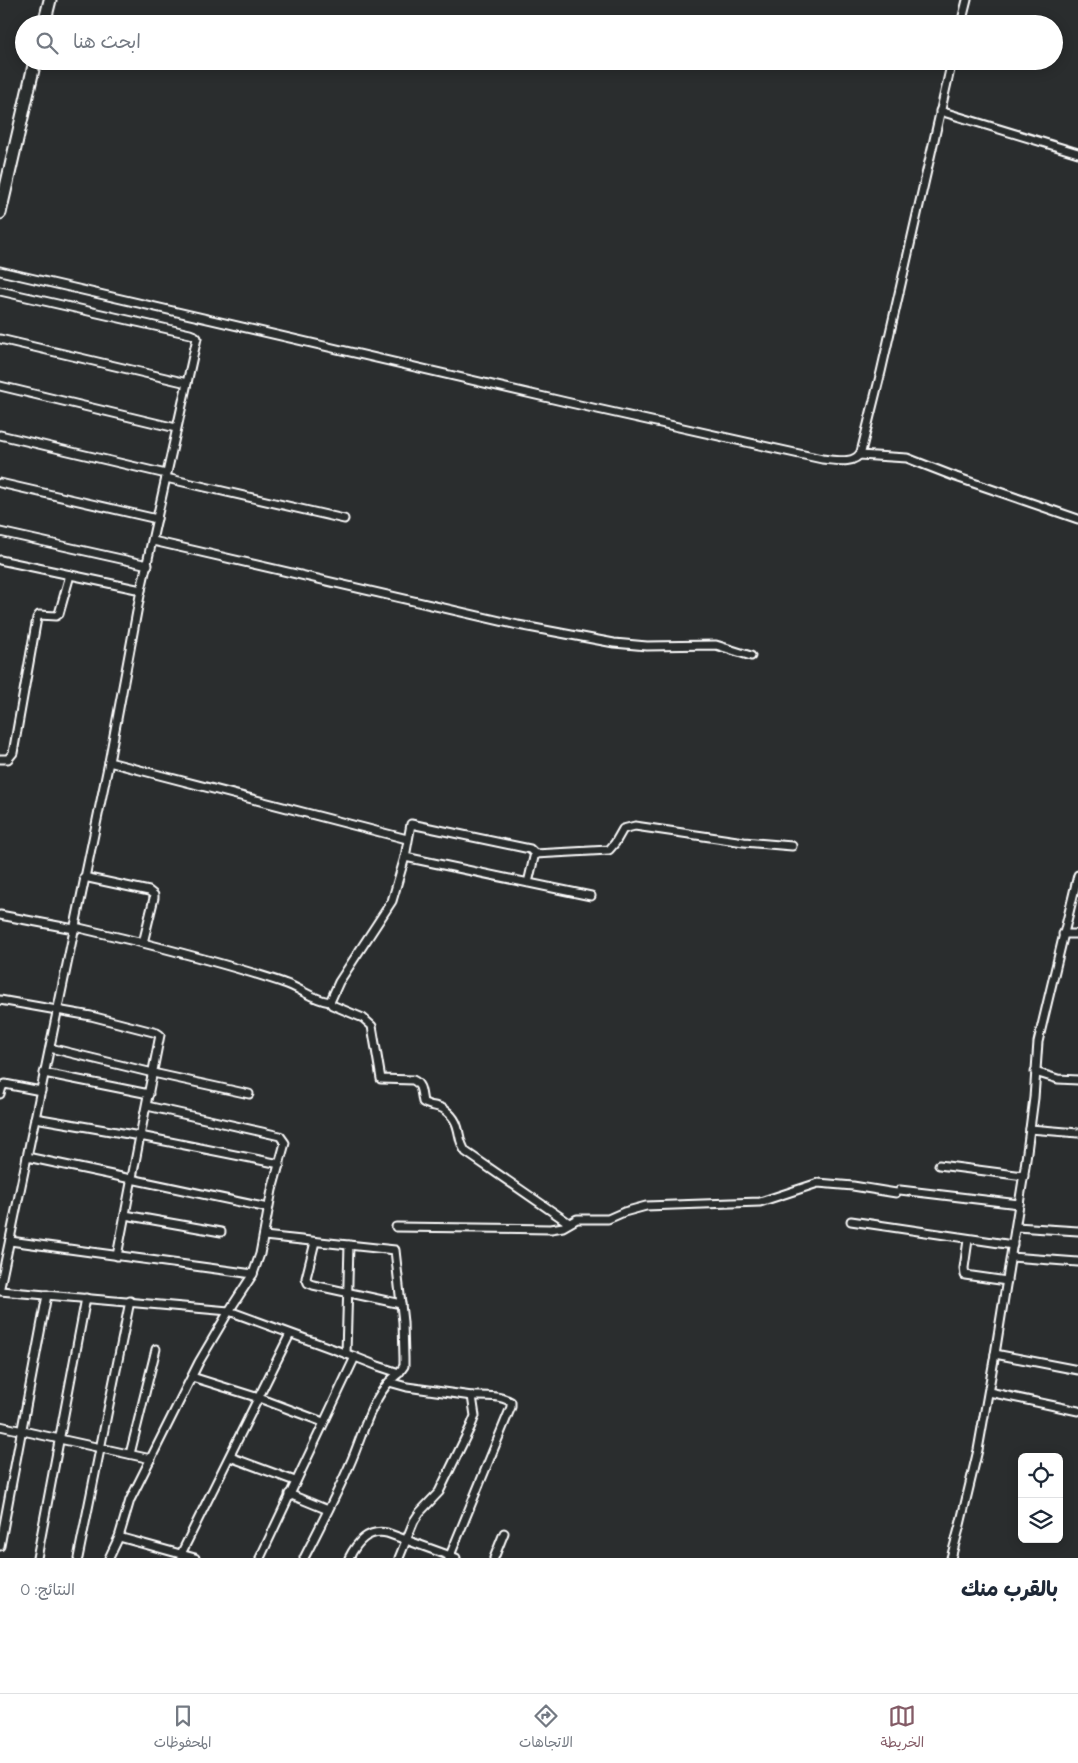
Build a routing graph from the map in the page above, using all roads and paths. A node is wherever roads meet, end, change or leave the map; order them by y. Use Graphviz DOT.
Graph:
graph roads {
  1 [pos="50,0"];
  2 [pos="967,0"];
  3 [pos="46,15"];
  4 [pos="963,15"];
  5 [pos="33,70"];
  6 [pos="950,70"];
  7 [pos="940,111"];
  8 [pos="1078,152"];
  9 [pos="0,213"];
  10 [pos="0,271"];
  11 [pos="0,291"];
  12 [pos="0,339"];
  13 [pos="187,383"];
  14 [pos="0,386"];
  15 [pos="176,428"];
  16 [pos="0,434"];
  17 [pos="860,455"];
  18 [pos="166,476"];
  19 [pos="0,483"];
  20 [pos="157,519"];
  21 [pos="344,519"];
  22 [pos="1078,519"];
  23 [pos="0,532"];
  24 [pos="153,541"];
  25 [pos="0,560"];
  26 [pos="148,565"];
  27 [pos="70,575"];
  28 [pos="141,590"];
  29 [pos="751,656"];
  30 [pos="0,759"];
  31 [pos="109,762"];
  32 [pos="407,839"];
  33 [pos="792,846"];
  34 [pos="534,854"];
  35 [pos="405,857"];
  36 [pos="1078,875"];
  37 [pos="84,877"];
  38 [pos="528,883"];
  39 [pos="591,896"];
  40 [pos="0,915"];
  41 [pos="74,928"];
  42 [pos="1063,934"];
  43 [pos="1078,934"];
  44 [pos="143,943"];
  45 [pos="0,1000"];
  46 [pos="330,1002"];
  47 [pos="57,1010"];
  48 [pos="50,1048"];
  49 [pos="1035,1072"];
  50 [pos="44,1073"];
  51 [pos="153,1074"];
  52 [pos="1078,1080"];
  53 [pos="41,1091"];
  54 [pos="0,1094"];
  55 [pos="149,1094"];
  56 [pos="249,1094"];
  57 [pos="147,1106"];
  58 [pos="35,1118"];
  59 [pos="1030,1130"];
  60 [pos="1078,1133"];
  61 [pos="140,1136"];
  62 [pos="27,1157"];
  63 [pos="280,1164"];
  64 [pos="939,1165"];
  65 [pos="1024,1176"];
  66 [pos="131,1178"];
  67 [pos="1019,1204"];
  68 [pos="268,1208"];
  69 [pos="124,1215"];
  70 [pos="850,1222"];
  71 [pos="569,1223"];
  72 [pos="1016,1226"];
  73 [pos="396,1227"];
  74 [pos="1078,1231"];
  75 [pos="221,1232"];
  76 [pos="264,1236"];
  77 [pos="968,1240"];
  78 [pos="10,1241"];
  79 [pos="315,1242"];
  80 [pos="349,1245"];
  81 [pos="1013,1245"];
  82 [pos="117,1256"];
  83 [pos="1011,1256"];
  84 [pos="1078,1262"];
  85 [pos="253,1274"];
  86 [pos="1007,1281"];
  87 [pos="0,1287"];
  88 [pos="0,1291"];
  89 [pos="348,1293"];
  90 [pos="47,1295"];
  91 [pos="86,1298"];
  92 [pos="130,1301"];
  93 [pos="401,1304"];
  94 [pos="229,1311"];
  95 [pos="290,1334"];
  96 [pos="156,1349"];
  97 [pos="346,1354"];
  98 [pos="995,1354"];
  99 [pos="355,1357"];
  100 [pos="1078,1370"];
  101 [pos="399,1373"];
  102 [pos="192,1377"];
  103 [pos="389,1382"];
  104 [pos="989,1392"];
  105 [pos="472,1396"];
  106 [pos="259,1398"];
  107 [pos="1078,1411"];
  108 [pos="323,1422"];
  109 [pos="0,1426"];
  110 [pos="22,1431"];
  111 [pos="59,1440"];
  112 [pos="101,1448"];
  113 [pos="130,1454"];
  114 [pos="230,1457"];
  115 [pos="150,1459"];
  116 [pos="295,1481"];
  117 [pos="289,1494"];
  118 [pos="328,1510"];
  119 [pos="504,1533"];
  120 [pos="118,1537"];
  121 [pos="406,1541"];
  122 [pos="0,1546"];
  123 [pos="181,1554"];
  124 [pos="452,1557"];
  125 [pos="37,1558"];
  126 [pos="78,1558"];
  127 [pos="110,1558"];
  128 [pos="195,1558"];
  129 [pos="260,1558"];
  130 [pos="304,1558"];
  131 [pos="350,1558"];
  132 [pos="399,1558"];
  133 [pos="494,1558"];
  134 [pos="951,1558"];
  1 -- 3 [label="main road"];
  2 -- 4 [label="street"];
  5 -- 9 [label="main road"];
  6 -- 7 [label="street"];
  7 -- 8 [label="street"];
  7 -- 17 [label="street"];
  10 -- 17 [label="street"];
  11 -- 13 [label="street"];
  12 -- 13 [label="street"];
  13 -- 15 [label="street"];
  14 -- 15 [label="street"];
  15 -- 18 [label="street"];
  16 -- 18 [label="street"];
  17 -- 22 [label="street"];
  18 -- 20 [label="street"];
  18 -- 21 [label="street"];
  19 -- 20 [label="street"];
  20 -- 24 [label="street"];
  23 -- 26 [label="street"];
  24 -- 26 [label="street"];
  24 -- 29 [label="street"];
  25 -- 27 [label="street"];
  26 -- 28 [label="street"];
  27 -- 28 [label="street"];
  27 -- 30 [label="street"];
  28 -- 31 [label="street"];
  31 -- 32 [label="street"];
  31 -- 37 [label="street"];
  32 -- 34 [label="street"];
  32 -- 35 [label="street"];
  33 -- 34 [label="street"];
  34 -- 38 [label="street"];
  35 -- 38 [label="street"];
  35 -- 46 [label="street"];
  36 -- 42 [label="street"];
  37 -- 41 [label="street"];
  37 -- 44 [label="street"];
  38 -- 39 [label="street"];
  40 -- 41 [label="street"];
  41 -- 44 [label="street"];
  41 -- 47 [label="street"];
  42 -- 43 [label="street"];
  42 -- 49 [label="street"];
  44 -- 46 [label="street"];
  45 -- 47 [label="street"];
  46 -- 71 [label="street"];
  47 -- 48 [label="street"];
  47 -- 51 [label="street"];
  48 -- 50 [label="street"];
  48 -- 51 [label="street"];
  49 -- 52 [label="street"];
  49 -- 59 [label="street"];
  50 -- 53 [label="street"];
  50 -- 55 [label="street"];
  51 -- 55 [label="street"];
  51 -- 56 [label="street"];
  53 -- 54 [label="street"];
  53 -- 58 [label="street"];
  55 -- 57 [label="street"];
  57 -- 61 [label="street"];
  57 -- 63 [label="street"];
  58 -- 61 [label="street"];
  58 -- 62 [label="street"];
  59 -- 60 [label="street"];
  59 -- 65 [label="street"];
  61 -- 63 [label="street"];
  61 -- 66 [label="street"];
  62 -- 66 [label="street"];
  62 -- 78 [label="street"];
  63 -- 68 [label="street"];
  64 -- 65 [label="street"];
  65 -- 67 [label="street"];
  66 -- 68 [label="street"];
  66 -- 69 [label="street"];
  67 -- 71 [label="street"];
  67 -- 72 [label="street"];
  68 -- 76 [label="street"];
  69 -- 75 [label="street"];
  69 -- 82 [label="street"];
  70 -- 77 [label="street"];
  71 -- 73 [label="street"];
  72 -- 74 [label="street"];
  72 -- 81 [label="street"];
  76 -- 79 [label="street"];
  76 -- 85 [label="street"];
  77 -- 81 [label="street"];
  77 -- 86 [label="street"];
  78 -- 82 [label="street"];
  78 -- 87 [label="street"];
  79 -- 80 [label="street"];
  79 -- 89 [label="street"];
  80 -- 89 [label="street"];
  80 -- 93 [label="street"];
  81 -- 83 [label="street"];
  82 -- 85 [label="street"];
  83 -- 84 [label="street"];
  83 -- 86 [label="street"];
  85 -- 94 [label="street"];
  86 -- 98 [label="street"];
  88 -- 90 [label="street"];
  89 -- 93 [label="street"];
  89 -- 97 [label="street"];
  90 -- 91 [label="street"];
  90 -- 110 [label="street"];
  91 -- 92 [label="street"];
  91 -- 111 [label="street"];
  92 -- 94 [label="street"];
  92 -- 112 [label="street"];
  93 -- 101 [label="street"];
  94 -- 95 [label="street"];
  94 -- 102 [label="street"];
  95 -- 97 [label="street"];
  95 -- 106 [label="street"];
  96 -- 113 [label="street"];
  97 -- 99 [label="street"];
  98 -- 100 [label="street"];
  98 -- 104 [label="street"];
  99 -- 101 [label="street"];
  99 -- 108 [label="street"];
  101 -- 103 [label="street"];
  102 -- 106 [label="street"];
  102 -- 115 [label="street"];
  103 -- 105 [label="street"];
  103 -- 118 [label="street"];
  104 -- 107 [label="street"];
  104 -- 134 [label="street"];
  105 -- 121 [label="street"];
  105 -- 124 [label="street"];
  106 -- 108 [label="street"];
  106 -- 114 [label="street"];
  108 -- 116 [label="street"];
  109 -- 110 [label="street"];
  110 -- 111 [label="street"];
  110 -- 122 [label="street"];
  111 -- 112 [label="street"];
  111 -- 125 [label="street"];
  112 -- 113 [label="street"];
  112 -- 126 [label="street"];
  113 -- 115 [label="street"];
  114 -- 116 [label="street"];
  114 -- 123 [label="street"];
  115 -- 120 [label="street"];
  116 -- 117 [label="street"];
  117 -- 118 [label="street"];
  117 -- 129 [label="street"];
  118 -- 130 [label="street"];
  119 -- 133 [label="street"];
  120 -- 123 [label="street"];
  120 -- 127 [label="street"];
  121 -- 124 [label="street"];
  121 -- 131 [label="street"];
  121 -- 132 [label="street"];
  123 -- 128 [label="street"];
}
